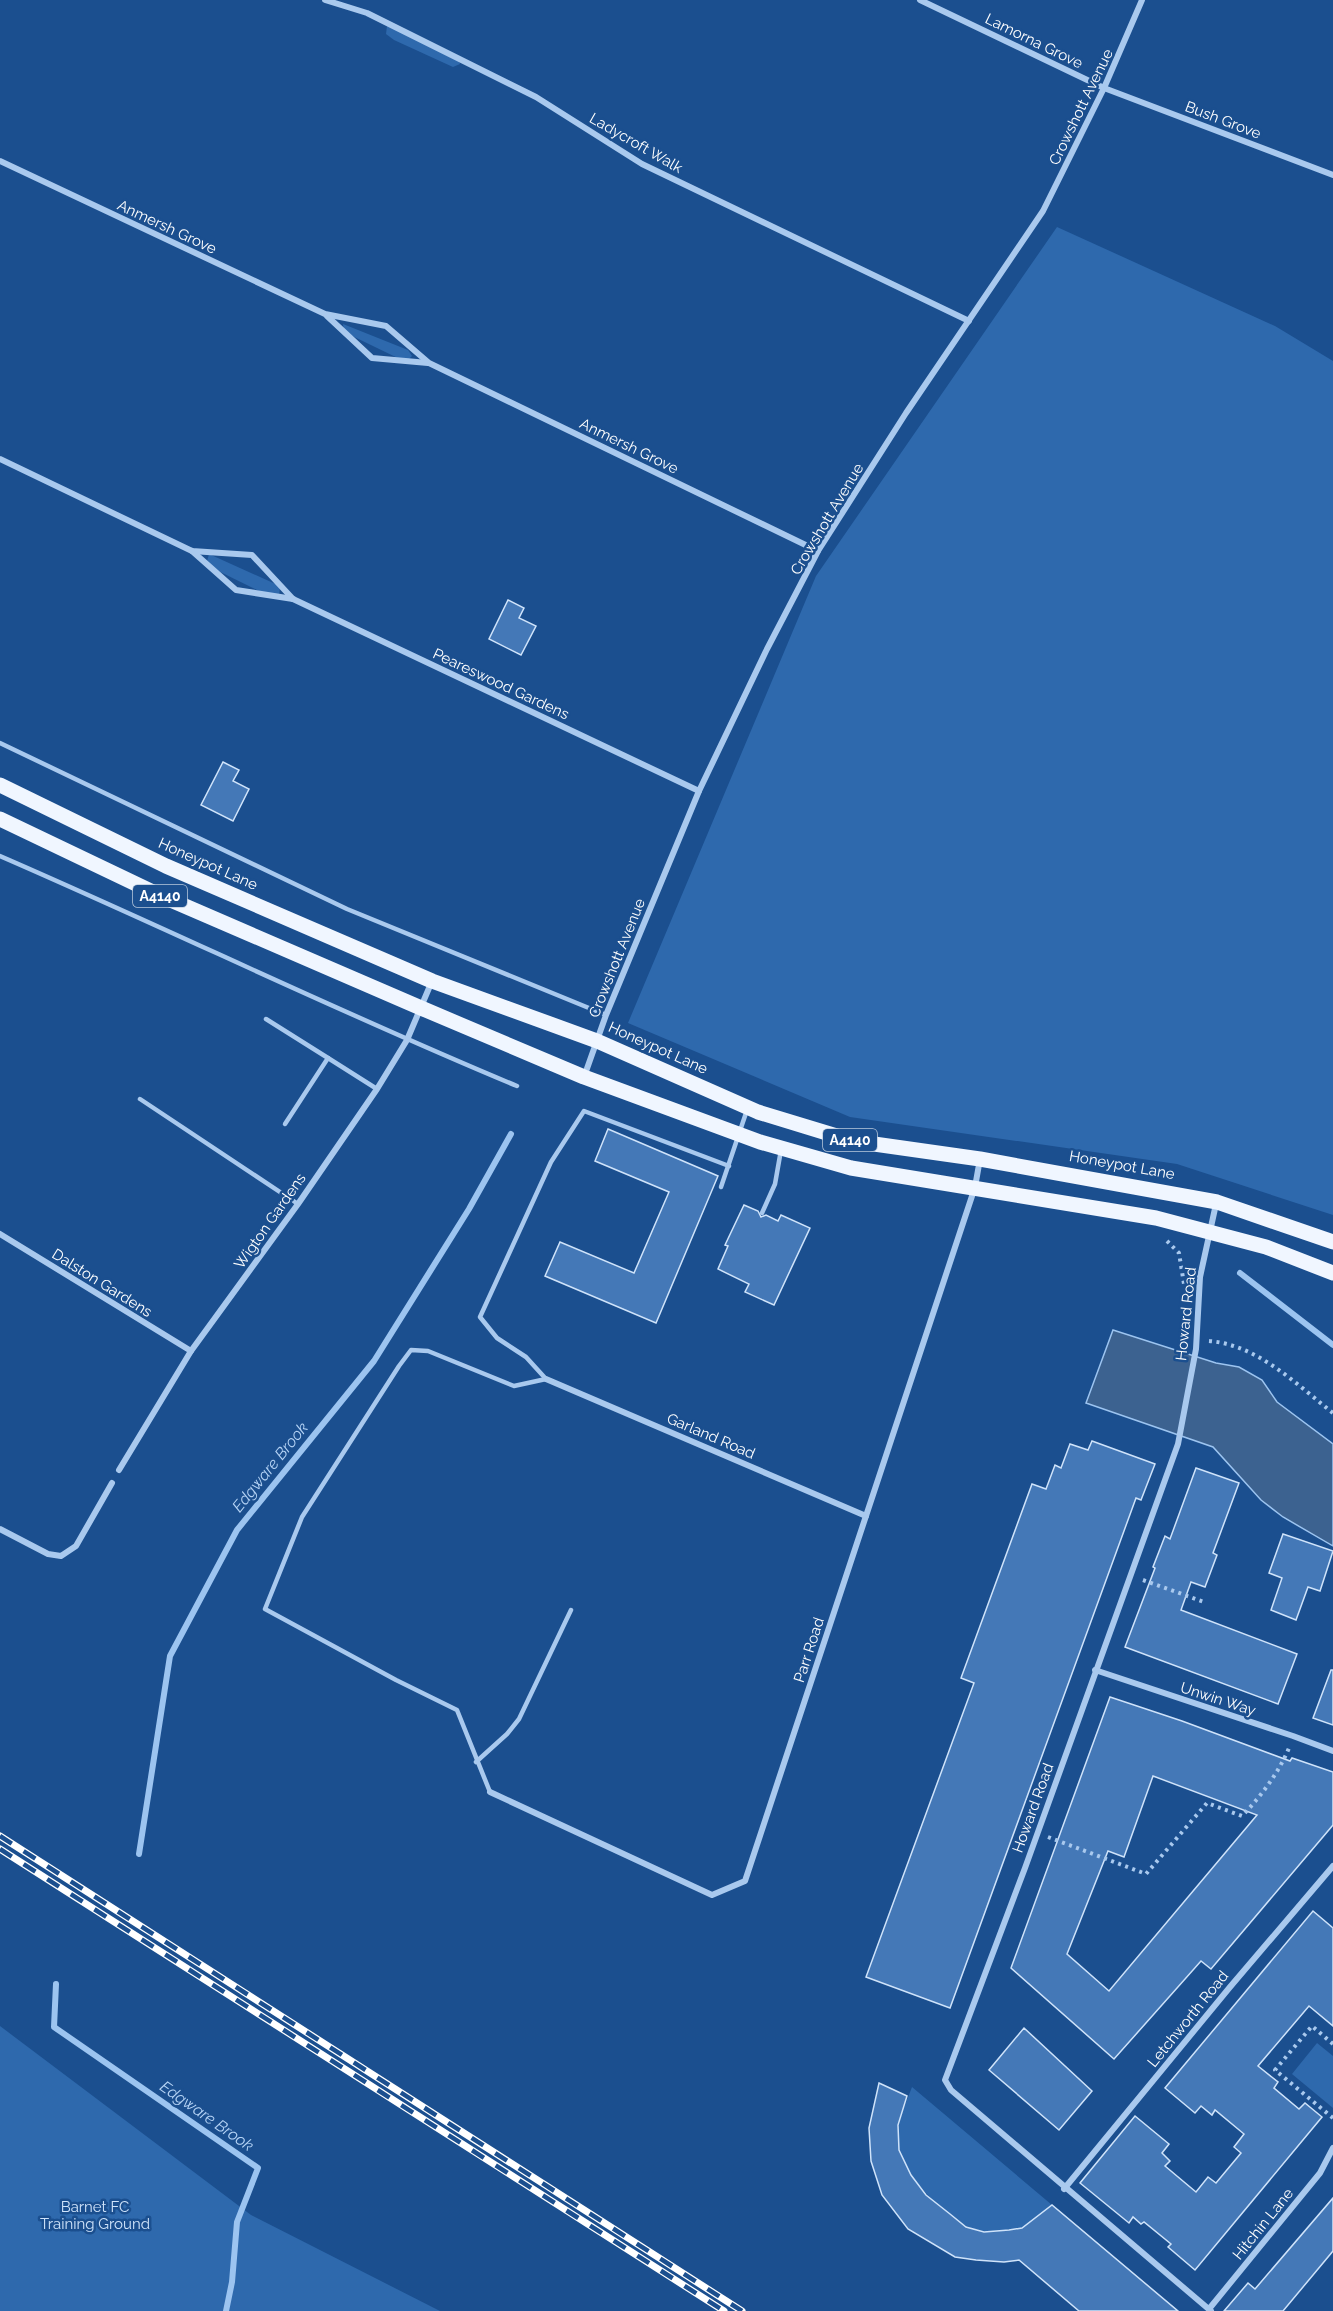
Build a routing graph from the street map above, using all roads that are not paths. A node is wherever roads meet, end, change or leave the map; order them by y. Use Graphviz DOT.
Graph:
graph roads {
  1 [pos="325,0"];
  2 [pos="920,0"];
  3 [pos="1142,0"];
  4 [pos="1104,88"];
  5 [pos="0,161"];
  6 [pos="1333,175"];
  7 [pos="325,315"];
  8 [pos="969,321"];
  9 [pos="429,363"];
  10 [pos="0,459"];
  11 [pos="192,551"];
  12 [pos="818,551"];
  13 [pos="293,599"];
  14 [pos="0,743"];
  15 [pos="0,785"];
  16 [pos="699,791"];
  17 [pos="0,819"];
  18 [pos="0,856"];
  19 [pos="432,981"];
  20 [pos="421,1008"];
  21 [pos="606,1015"];
  22 [pos="266,1019"];
  23 [pos="407,1040"];
  24 [pos="597,1041"];
  25 [pos="328,1058"];
  26 [pos="584,1077"];
  27 [pos="517,1086"];
  28 [pos="377,1089"];
  29 [pos="140,1099"];
  30 [pos="748,1107"];
  31 [pos="285,1124"];
  32 [pos="739,1135"];
  33 [pos="781,1148"];
  34 [pos="980,1159"];
  35 [pos="729,1166"];
  36 [pos="721,1186"];
  37 [pos="975,1187"];
  38 [pos="1217,1202"];
  39 [pos="298,1204"];
  40 [pos="762,1213"];
  41 [pos="1210,1231"];
  42 [pos="0,1234"];
  43 [pos="1333,1242"];
  44 [pos="1333,1273"];
  45 [pos="191,1352"];
  46 [pos="546,1379"];
  47 [pos="119,1470"];
  48 [pos="112,1483"];
  49 [pos="867,1516"];
  50 [pos="0,1529"];
  51 [pos="571,1610"];
  52 [pos="1095,1670"];
  53 [pos="1333,1751"];
  54 [pos="476,1762"];
  55 [pos="490,1791"];
  56 [pos="1333,1866"];
  57 [pos="1333,2148"];
  58 [pos="1064,2189"];
  59 [pos="1210,2310"];
  1 -- 8 [label="street, Ladycroft Walk"];
  2 -- 4 [label="street, Lamorna Grove"];
  3 -- 4 [label="street, Crowshott Avenue"];
  4 -- 6 [label="street, Bush Grove"];
  4 -- 8 [label="street, Crowshott Avenue"];
  5 -- 7 [label="street, Anmersh Grove"];
  7 -- 9 [label="street, Anmersh Grove"];
  7 -- 9 [label="street, Anmersh Grove"];
  8 -- 12 [label="street, Crowshott Avenue"];
  9 -- 12 [label="street, Anmersh Grove"];
  10 -- 11 [label="street, Peareswood Gardens"];
  11 -- 13 [label="street, Peareswood Gardens"];
  11 -- 13 [label="street, Peareswood Gardens"];
  12 -- 16 [label="street, Crowshott Avenue"];
  13 -- 16 [label="street, Peareswood Gardens"];
  14 -- 21 [label="lane"];
  15 -- 19 [label="main road, Honeypot Lane / A4140"];
  16 -- 21 [label="street, Crowshott Avenue"];
  17 -- 20 [label="main road, A4140"];
  18 -- 23 [label="lane"];
  19 -- 20 [label="street, Wigton Gardens"];
  19 -- 24 [label="main road, Honeypot Lane / A4140"];
  20 -- 23 [label="street, Wigton Gardens"];
  20 -- 26 [label="main road, A4140"];
  21 -- 24 [label="street, Crowshott Avenue"];
  22 -- 25 [label="lane"];
  23 -- 27 [label="lane"];
  23 -- 28 [label="street, Wigton Gardens"];
  24 -- 26 [label="street, Crowshott Avenue"];
  24 -- 30 [label="main road, Honeypot Lane / A4140"];
  25 -- 28 [label="lane"];
  25 -- 31 [label="lane"];
  26 -- 32 [label="main road, A4140"];
  28 -- 39 [label="street, Wigton Gardens"];
  29 -- 39 [label="lane"];
  30 -- 32 [label="lane"];
  30 -- 34 [label="main road, Honeypot Lane / A4140"];
  32 -- 33 [label="main road, A4140"];
  32 -- 35 [label="lane"];
  33 -- 37 [label="main road, A4140"];
  33 -- 40 [label="lane"];
  34 -- 37 [label="street, Parr Road"];
  34 -- 38 [label="main road, Honeypot Lane / A4140"];
  35 -- 36 [label="lane"];
  35 -- 46 [label="lane"];
  37 -- 41 [label="main road, A4140"];
  37 -- 49 [label="street, Parr Road"];
  38 -- 41 [label="street, Howard Road"];
  38 -- 43 [label="main road, Honeypot Lane / A4140"];
  39 -- 45 [label="street, Wigton Gardens"];
  41 -- 44 [label="main road, A4140"];
  41 -- 52 [label="street, Howard Road"];
  42 -- 45 [label="street, Dalston Gardens"];
  45 -- 47 [label="street, Wigton Gardens"];
  46 -- 49 [label="street, Garland Road"];
  46 -- 54 [label="lane"];
  48 -- 50 [label="street"];
  49 -- 55 [label="street, Parr Road"];
  51 -- 54 [label="lane"];
  52 -- 53 [label="street, Unwin Way"];
  52 -- 58 [label="street, Howard Road"];
  54 -- 55 [label="lane"];
  56 -- 58 [label="street, Letchworth Road"];
  57 -- 59 [label="street, Hitchin Lane"];
  58 -- 59 [label="street, Howard Road"];
}
